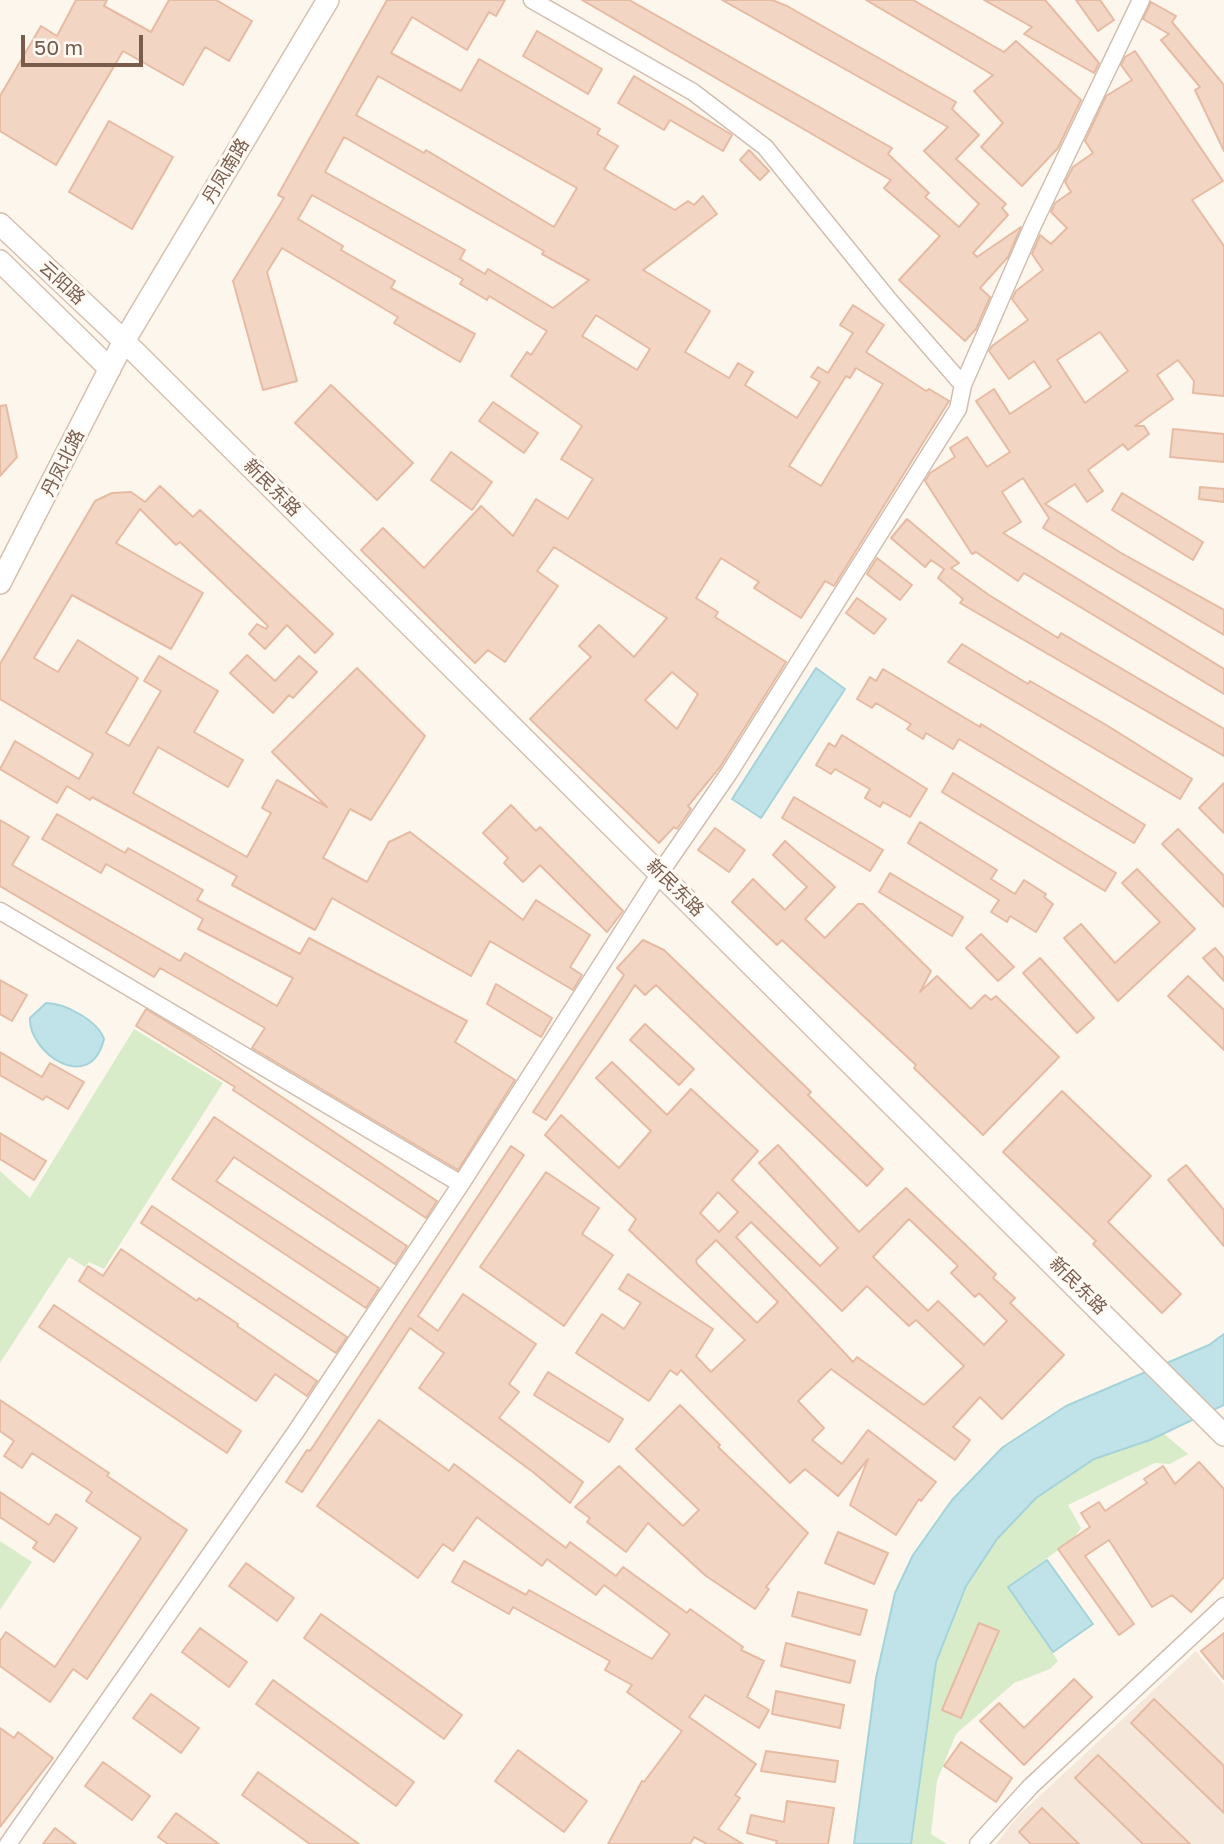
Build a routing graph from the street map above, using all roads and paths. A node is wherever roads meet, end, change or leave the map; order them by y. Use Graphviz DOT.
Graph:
graph roads {
  1 [pos="328,0"];
  2 [pos="533,0"];
  3 [pos="1141,0"];
  4 [pos="0,224"];
  5 [pos="0,261"];
  6 [pos="124,341"];
  7 [pos="110,369"];
  8 [pos="963,385"];
  9 [pos="0,583"];
  10 [pos="660,873"];
  11 [pos="0,911"];
  12 [pos="461,1184"];
  13 [pos="1224,1434"];
  14 [pos="1224,1606"];
  15 [pos="8,1844"];
  16 [pos="978,1844"];
  1 -- 6 [label="street, 丹凤南路"];
  2 -- 8 [label="street"];
  3 -- 8 [label="street"];
  4 -- 6 [label="street, 云阳路"];
  5 -- 7 [label="street, 云阳路"];
  6 -- 7 [label="street, 丹凤北路"];
  6 -- 10 [label="street, 新民东路"];
  7 -- 9 [label="street, 丹凤北路"];
  8 -- 10 [label="street"];
  10 -- 12 [label="street"];
  10 -- 13 [label="street, 新民东路"];
  11 -- 12 [label="street"];
  12 -- 15 [label="street"];
  14 -- 16 [label="street"];
}
